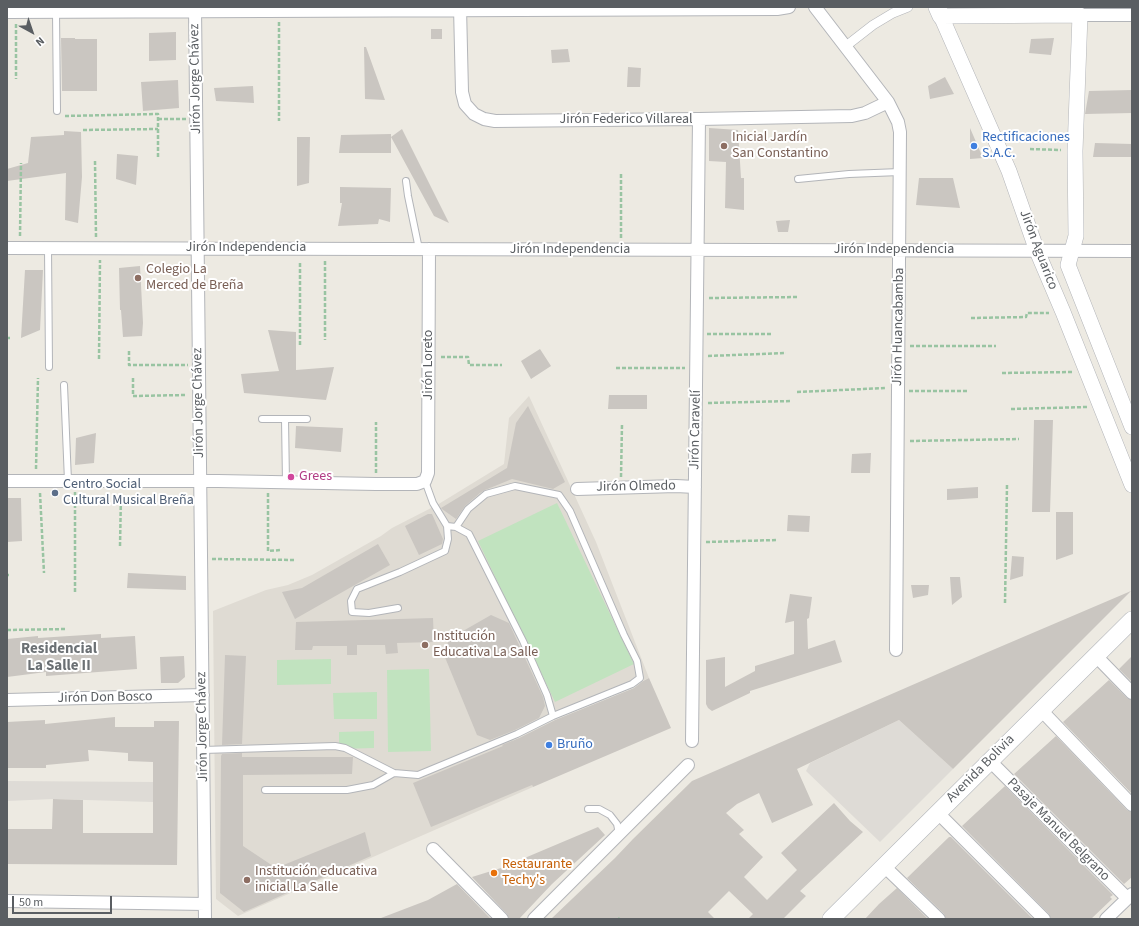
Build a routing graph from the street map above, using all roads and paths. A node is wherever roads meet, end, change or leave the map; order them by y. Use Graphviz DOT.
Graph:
graph roads {
  1 [pos="789,7"];
  2 [pos="815,7"];
  3 [pos="908,7"];
  4 [pos="687,8"];
  5 [pos="195,9"];
  6 [pos="460,9"];
  7 [pos="940,10"];
  8 [pos="278,11"];
  9 [pos="11,12"];
  10 [pos="56,12"];
  11 [pos="1080,15"];
  12 [pos="1132,15"];
  13 [pos="846,46"];
  14 [pos="16,79"];
  15 [pos="888,102"];
  16 [pos="58,114"];
  17 [pos="196,118"];
  18 [pos="158,119"];
  19 [pos="699,120"];
  20 [pos="279,121"];
  21 [pos="158,129"];
  22 [pos="83,130"];
  23 [pos="1030,149"];
  24 [pos="1075,150"];
  25 [pos="158,158"];
  26 [pos="95,161"];
  27 [pos="21,163"];
  28 [pos="900,172"];
  29 [pos="621,174"];
  30 [pos="798,179"];
  31 [pos="406,181"];
  32 [pos="7,248"];
  33 [pos="19,248"];
  34 [pos="48,248"];
  35 [pos="98,248"];
  36 [pos="197,248"];
  37 [pos="300,249"];
  38 [pos="325,249"];
  39 [pos="424,249"];
  40 [pos="620,250"];
  41 [pos="698,250"];
  42 [pos="900,250"];
  43 [pos="1037,251"];
  44 [pos="1071,251"];
  45 [pos="1132,251"];
  46 [pos="799,297"];
  47 [pos="697,298"];
  48 [pos="1063,312"];
  49 [pos="971,318"];
  50 [pos="697,334"];
  51 [pos="773,334"];
  52 [pos="325,340"];
  53 [pos="300,345"];
  54 [pos="899,346"];
  55 [pos="996,346"];
  56 [pos="129,351"];
  57 [pos="786,353"];
  58 [pos="429,357"];
  59 [pos="99,359"];
  60 [pos="696,362"];
  61 [pos="199,364"];
  62 [pos="502,366"];
  63 [pos="49,367"];
  64 [pos="616,368"];
  65 [pos="1087,372"];
  66 [pos="1002,373"];
  67 [pos="38,378"];
  68 [pos="133,378"];
  69 [pos="64,385"];
  70 [pos="898,389"];
  71 [pos="967,391"];
  72 [pos="797,392"];
  73 [pos="199,395"];
  74 [pos="792,401"];
  75 [pos="696,403"];
  76 [pos="1100,406"];
  77 [pos="1011,409"];
  78 [pos="262,419"];
  79 [pos="285,419"];
  80 [pos="307,419"];
  81 [pos="376,422"];
  82 [pos="622,424"];
  83 [pos="1132,427"];
  84 [pos="1019,439"];
  85 [pos="898,442"];
  86 [pos="1130,477"];
  87 [pos="7,481"];
  88 [pos="38,481"];
  89 [pos="71,481"];
  90 [pos="121,481"];
  91 [pos="200,481"];
  92 [pos="425,481"];
  93 [pos="268,482"];
  94 [pos="286,483"];
  95 [pos="376,484"];
  96 [pos="1008,485"];
  97 [pos="621,487"];
  98 [pos="695,487"];
  99 [pos="577,489"];
  100 [pos="447,526"];
  101 [pos="456,527"];
  102 [pos="777,540"];
  103 [pos="695,542"];
  104 [pos="120,546"];
  105 [pos="281,550"];
  106 [pos="201,558"];
  107 [pos="296,560"];
  108 [pos="44,573"];
  109 [pos="75,592"];
  110 [pos="1005,603"];
  111 [pos="398,608"];
  112 [pos="1132,620"];
  113 [pos="7,630"];
  114 [pos="67,630"];
  115 [pos="896,650"];
  116 [pos="1096,656"];
  117 [pos="1132,693"];
  118 [pos="203,695"];
  119 [pos="7,700"];
  120 [pos="1041,710"];
  121 [pos="554,716"];
  122 [pos="692,741"];
  123 [pos="203,750"];
  124 [pos="990,761"];
  125 [pos="688,765"];
  126 [pos="394,773"];
  127 [pos="265,790"];
  128 [pos="1132,804"];
  129 [pos="588,809"];
  130 [pos="938,813"];
  131 [pos="619,834"];
  132 [pos="433,849"];
  133 [pos="884,866"];
  134 [pos="1130,896"];
  135 [pos="7,901"];
  136 [pos="205,904"];
  137 [pos="205,919"];
  138 [pos="502,919"];
  139 [pos="534,919"];
  140 [pos="831,919"];
  141 [pos="940,919"];
  142 [pos="1044,919"];
  143 [pos="1106,919"];
  1 -- 4 [label="street"];
  2 -- 13 [label="street, Jirón Huancabamba"];
  3 -- 13 [label="street"];
  4 -- 6 [label="street"];
  5 -- 8 [label="street"];
  5 -- 10 [label="street"];
  5 -- 17 [label="street, Jirón Jorge Chávez"];
  6 -- 8 [label="street"];
  6 -- 19 [label="street, Jirón Federico Villareal"];
  7 -- 11 [label="street"];
  7 -- 43 [label="street, Jirón Aguarico"];
  8 -- 20 [label="path"];
  9 -- 10 [label="street"];
  9 -- 14 [label="path"];
  10 -- 16 [label="lane"];
  11 -- 12 [label="street"];
  11 -- 24 [label="street, Jirón Aguarico"];
  13 -- 15 [label="street, Jirón Huancabamba"];
  15 -- 19 [label="street, Jirón Federico Villareal"];
  15 -- 28 [label="street, Jirón Huancabamba"];
  16 -- 18 [label="path"];
  17 -- 18 [label="path"];
  17 -- 36 [label="street, Jirón Jorge Chávez"];
  18 -- 21 [label="path"];
  19 -- 41 [label="street, Jirón Caravelí"];
  21 -- 22 [label="path"];
  21 -- 25 [label="path"];
  23 -- 24 [label="path"];
  24 -- 44 [label="street, Jirón Aguarico"];
  26 -- 35 [label="path"];
  27 -- 33 [label="path"];
  28 -- 30 [label="lane"];
  28 -- 42 [label="street, Jirón Huancabamba"];
  29 -- 40 [label="path"];
  31 -- 39 [label="lane"];
  32 -- 33 [label="street, Jirón Independencia"];
  33 -- 34 [label="street, Jirón Independencia"];
  34 -- 35 [label="street, Jirón Independencia"];
  34 -- 63 [label="lane"];
  35 -- 36 [label="street, Jirón Independencia"];
  35 -- 59 [label="path"];
  36 -- 37 [label="street, Jirón Independencia"];
  36 -- 61 [label="street, Jirón Jorge Chávez"];
  37 -- 38 [label="street, Jirón Independencia"];
  37 -- 53 [label="path"];
  38 -- 39 [label="street, Jirón Independencia"];
  38 -- 52 [label="path"];
  39 -- 40 [label="street, Jirón Independencia"];
  39 -- 58 [label="street, Jirón Loreto"];
  40 -- 41 [label="street, Jirón Independencia"];
  41 -- 42 [label="street, Jirón Independencia"];
  41 -- 47 [label="street, Jirón Caravelí"];
  42 -- 43 [label="street, Jirón Independencia"];
  42 -- 54 [label="street, Jirón Huancabamba"];
  43 -- 44 [label="street, Jirón Independencia"];
  43 -- 48 [label="street, Jirón Aguarico"];
  44 -- 45 [label="street, Jirón Independencia"];
  44 -- 83 [label="street, Jirón Aguarico"];
  46 -- 47 [label="path"];
  47 -- 50 [label="street, Jirón Caravelí"];
  48 -- 49 [label="path"];
  48 -- 65 [label="street, Jirón Aguarico"];
  50 -- 51 [label="path"];
  50 -- 60 [label="street, Jirón Caravelí"];
  54 -- 55 [label="path"];
  54 -- 70 [label="street, Jirón Huancabamba"];
  56 -- 61 [label="path"];
  57 -- 60 [label="path"];
  58 -- 62 [label="path"];
  58 -- 92 [label="street, Jirón Loreto"];
  60 -- 64 [label="path"];
  60 -- 75 [label="street, Jirón Caravelí"];
  61 -- 73 [label="street, Jirón Jorge Chávez"];
  65 -- 66 [label="path"];
  65 -- 76 [label="street, Jirón Aguarico"];
  67 -- 88 [label="path"];
  68 -- 73 [label="path"];
  69 -- 89 [label="lane"];
  70 -- 71 [label="path"];
  70 -- 72 [label="path"];
  70 -- 85 [label="street, Jirón Huancabamba"];
  73 -- 91 [label="street, Jirón Jorge Chávez"];
  74 -- 75 [label="path"];
  75 -- 98 [label="street, Jirón Caravelí"];
  76 -- 77 [label="path"];
  76 -- 86 [label="street, Jirón Aguarico"];
  78 -- 79 [label="lane"];
  79 -- 80 [label="lane"];
  79 -- 94 [label="lane"];
  81 -- 95 [label="path"];
  82 -- 97 [label="path"];
  84 -- 85 [label="path"];
  85 -- 115 [label="street, Jirón Huancabamba"];
  87 -- 88 [label="street"];
  88 -- 89 [label="street"];
  88 -- 108 [label="path"];
  89 -- 90 [label="street"];
  89 -- 109 [label="path"];
  90 -- 91 [label="street"];
  90 -- 104 [label="path"];
  91 -- 93 [label="street"];
  91 -- 106 [label="street, Jirón Jorge Chávez"];
  92 -- 95 [label="street"];
  92 -- 100 [label="lane"];
  93 -- 94 [label="street"];
  93 -- 105 [label="path"];
  94 -- 95 [label="street"];
  96 -- 110 [label="path"];
  97 -- 98 [label="street, Jirón Olmedo"];
  97 -- 99 [label="street, Jirón Olmedo"];
  98 -- 103 [label="street, Jirón Caravelí"];
  100 -- 101 [label="lane"];
  100 -- 111 [label="lane"];
  101 -- 121 [label="lane"];
  101 -- 121 [label="lane"];
  102 -- 103 [label="path"];
  103 -- 122 [label="street, Jirón Caravelí"];
  106 -- 107 [label="path"];
  106 -- 118 [label="street, Jirón Jorge Chávez"];
  112 -- 116 [label="main road, Avenida Bolivia"];
  113 -- 114 [label="path"];
  116 -- 117 [label="street"];
  116 -- 120 [label="main road, Avenida Bolivia"];
  118 -- 119 [label="street, Jirón Don Bosco"];
  118 -- 123 [label="street, Jirón Jorge Chávez"];
  120 -- 124 [label="main road, Avenida Bolivia"];
  120 -- 128 [label="street"];
  121 -- 126 [label="lane"];
  123 -- 126 [label="lane"];
  123 -- 136 [label="street, Jirón Jorge Chávez"];
  124 -- 130 [label="main road, Avenida Bolivia"];
  124 -- 134 [label="street, Pasaje Manuel Belgrano"];
  125 -- 131 [label="street"];
  126 -- 127 [label="lane"];
  129 -- 131 [label="lane"];
  130 -- 133 [label="main road, Avenida Bolivia"];
  130 -- 142 [label="street"];
  131 -- 139 [label="street"];
  132 -- 138 [label="street"];
  133 -- 140 [label="main road, Avenida Bolivia"];
  133 -- 141 [label="street"];
  134 -- 143 [label="street"];
  135 -- 136 [label="street"];
  136 -- 137 [label="street, Jirón Jorge Chávez"];
}
